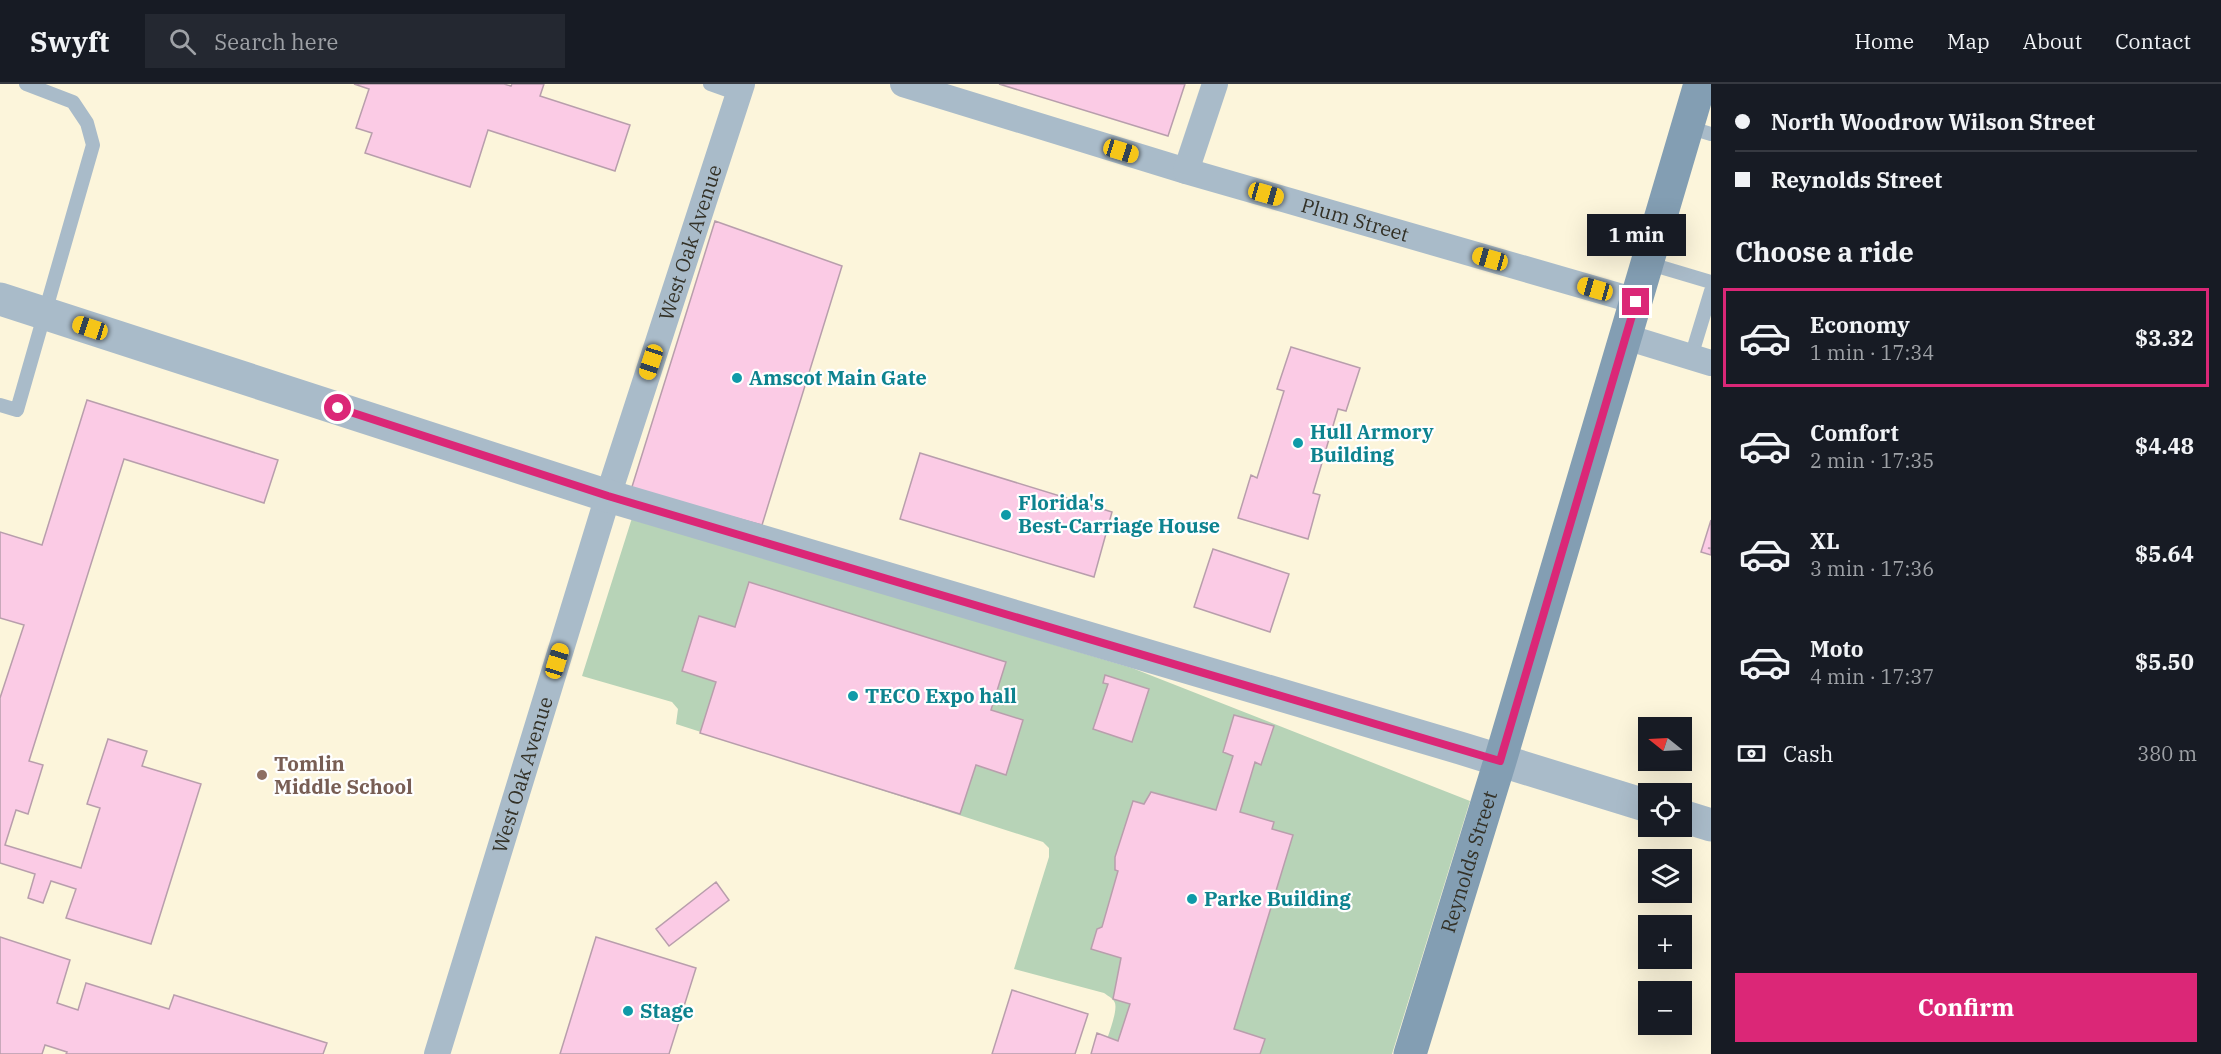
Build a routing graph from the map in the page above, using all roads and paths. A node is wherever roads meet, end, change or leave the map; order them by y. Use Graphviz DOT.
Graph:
graph roads {
  1 [pos="26,84"];
  2 [pos="710,84"];
  3 [pos="903,84"];
  4 [pos="1215,84"];
  5 [pos="1700,84"];
  6 [pos="740,89"];
  7 [pos="1699,130"];
  8 [pos="1186,171"];
  9 [pos="1647,263"];
  10 [pos="1711,282"];
  11 [pos="1711,291"];
  12 [pos="0,299"];
  13 [pos="1636,302"];
  14 [pos="45,314"];
  15 [pos="1626,337"];
  16 [pos="1701,360"];
  17 [pos="0,405"];
  18 [pos="608,496"];
  19 [pos="1500,761"];
  20 [pos="1638,803"];
  21 [pos="1692,819"];
  22 [pos="1711,825"];
  23 [pos="437,1054"];
  24 [pos="1410,1054"];
  1 -- 14 [label="lane"];
  2 -- 6 [label="lane"];
  3 -- 8 [label="street, Plum Street"];
  4 -- 8 [label="street"];
  5 -- 7 [label="main road, Reynolds Street"];
  6 -- 18 [label="street, West Oak Avenue"];
  7 -- 9 [label="main road, Reynolds Street"];
  8 -- 13 [label="street, Plum Street"];
  9 -- 10 [label="lane"];
  9 -- 13 [label="main road, Reynolds Street"];
  11 -- 16 [label="lane"];
  12 -- 14 [label="street"];
  13 -- 15 [label="main road, Reynolds Street"];
  14 -- 17 [label="lane"];
  14 -- 18 [label="street"];
  15 -- 16 [label="street"];
  15 -- 19 [label="main road, Reynolds Street"];
  18 -- 19 [label="street"];
  18 -- 23 [label="street, West Oak Avenue"];
  19 -- 20 [label="street"];
  19 -- 24 [label="main road, Reynolds Street"];
  21 -- 22 [label="street"];
}
